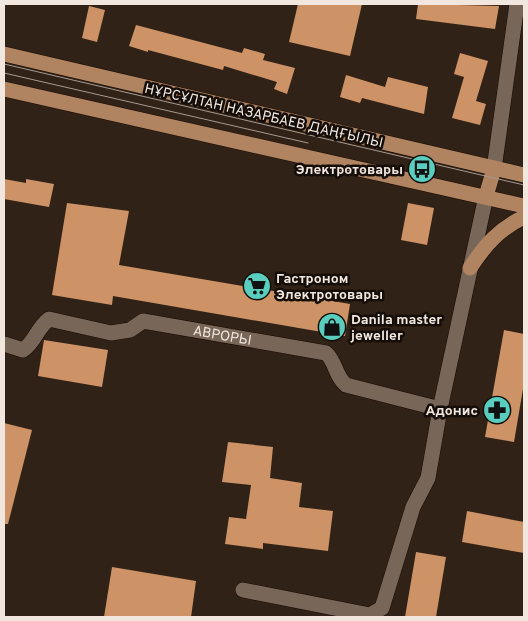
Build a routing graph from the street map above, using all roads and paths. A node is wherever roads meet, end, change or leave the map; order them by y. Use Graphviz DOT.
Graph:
graph roads {
  1 [pos="517,4"];
  2 [pos="4,54"];
  3 [pos="4,89"];
  4 [pos="494,169"];
  5 [pos="524,175"];
  6 [pos="486,196"];
  7 [pos="524,206"];
  8 [pos="524,217"];
  9 [pos="470,268"];
  10 [pos="4,344"];
  11 [pos="440,409"];
  12 [pos="243,590"];
  1 -- 4 [label="street"];
  2 -- 4 [label="main road, НҰРСҰЛТАН НАЗАРБАЕВ ДАҢҒЫЛЫ"];
  3 -- 6 [label="main road"];
  4 -- 5 [label="main road, НҰРСҰЛТАН НАЗАРБАЕВ ДАҢҒЫЛЫ"];
  4 -- 6 [label="main road"];
  6 -- 7 [label="main road"];
  6 -- 9 [label="street"];
  8 -- 9 [label="main road"];
  9 -- 11 [label="street"];
  10 -- 11 [label="street, АВРОРЫ"];
  11 -- 12 [label="street"];
}
